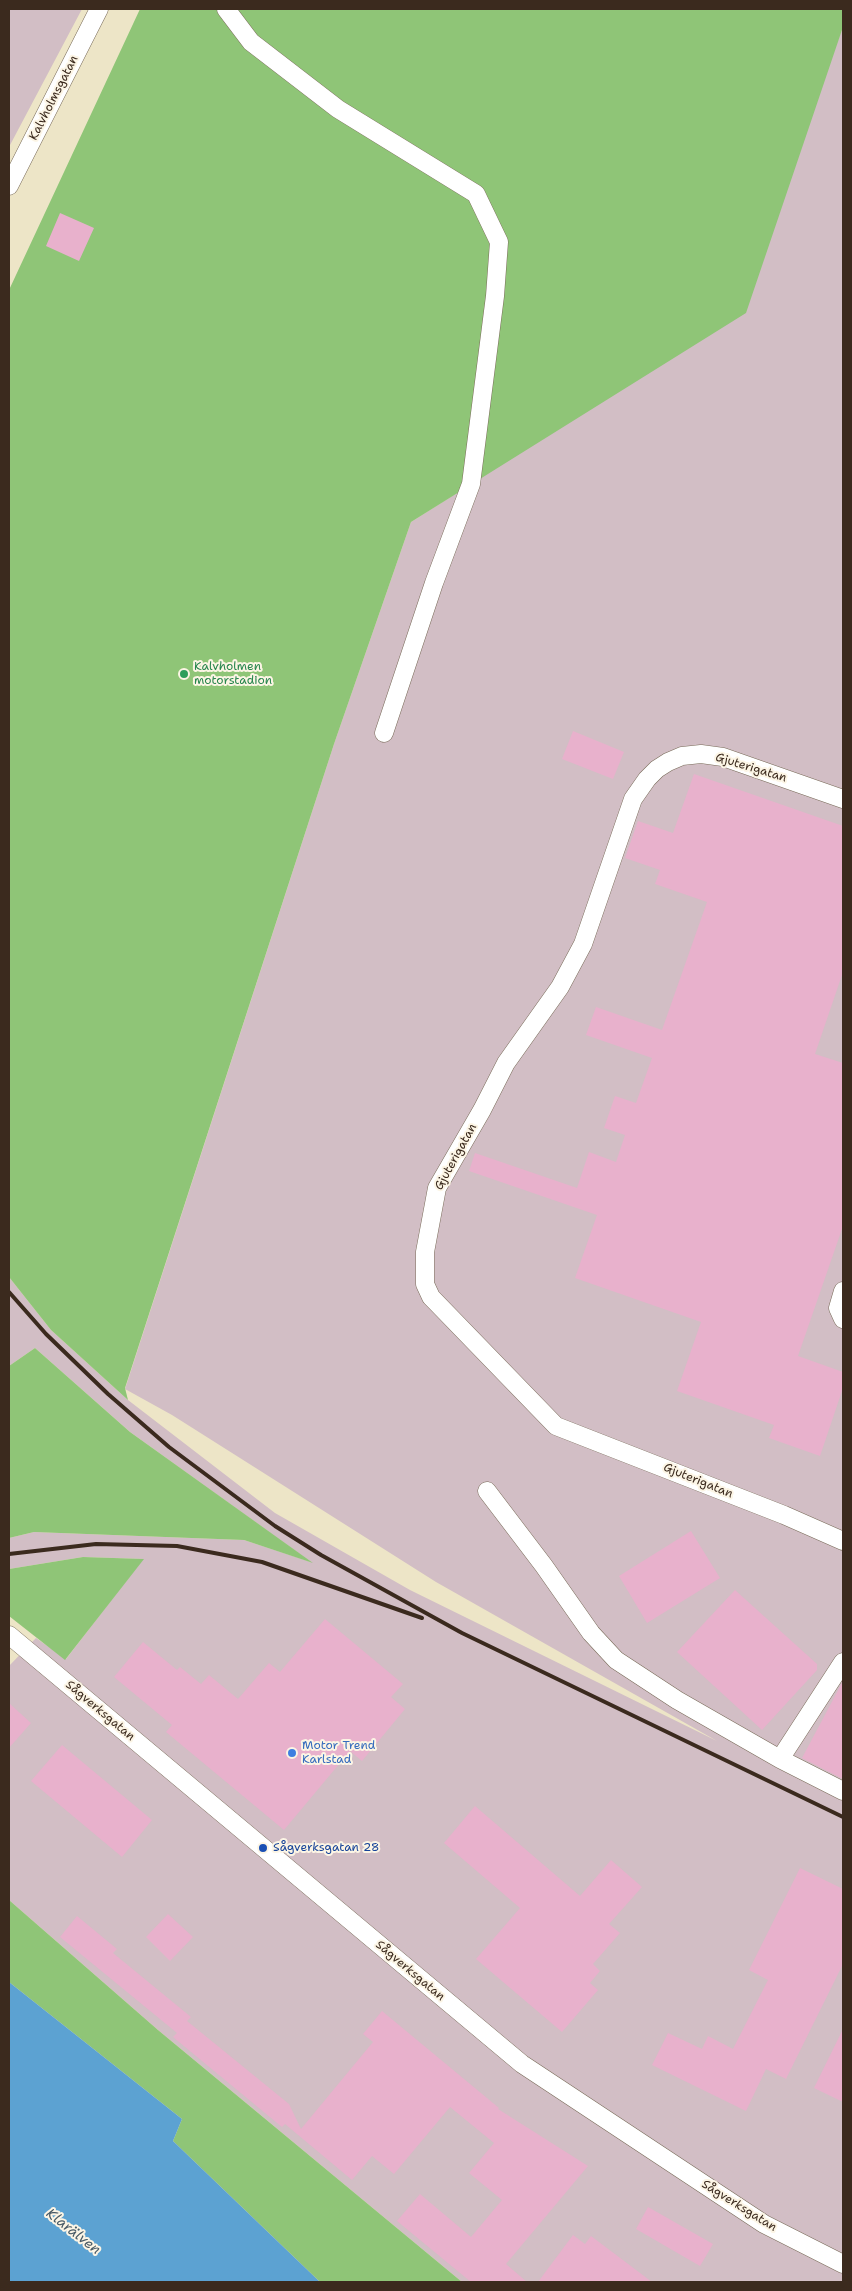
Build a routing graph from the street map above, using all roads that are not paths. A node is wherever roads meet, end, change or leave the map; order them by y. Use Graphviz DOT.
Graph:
graph roads {
  1 [pos="99,9"];
  2 [pos="226,9"];
  3 [pos="9,186"];
  4 [pos="384,733"];
  5 [pos="843,799"];
  6 [pos="843,1291"];
  7 [pos="843,1319"];
  8 [pos="487,1491"];
  9 [pos="843,1541"];
  10 [pos="9,1635"];
  11 [pos="843,1662"];
  12 [pos="780,1759"];
  13 [pos="843,1791"];
  14 [pos="843,2264"];
  1 -- 3 [label="street, Kalvholmsgatan"];
  2 -- 4 [label="street"];
  5 -- 9 [label="street, Gjuterigatan"];
  6 -- 7 [label="street"];
  8 -- 12 [label="street"];
  10 -- 14 [label="street, Sågverksgatan"];
  11 -- 12 [label="street"];
  12 -- 13 [label="street"];
}
